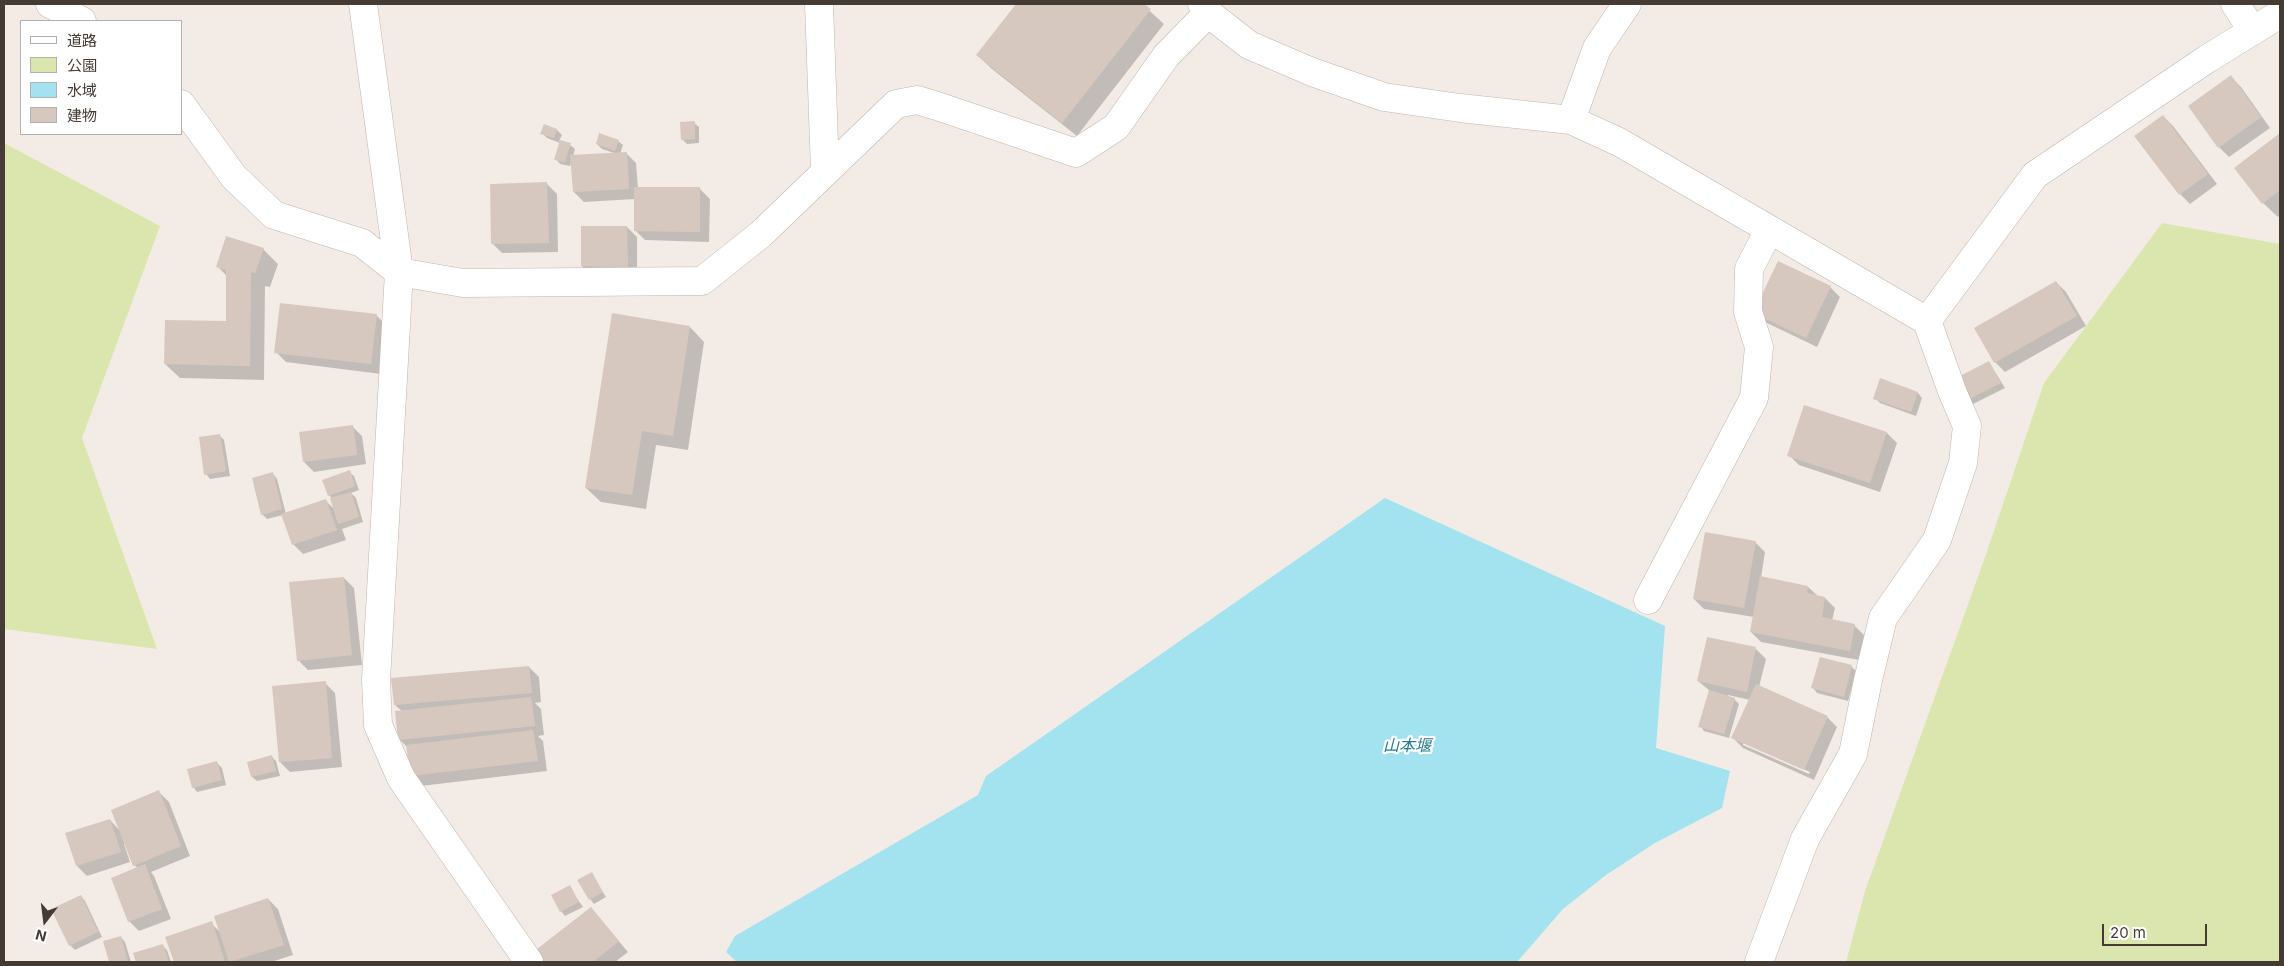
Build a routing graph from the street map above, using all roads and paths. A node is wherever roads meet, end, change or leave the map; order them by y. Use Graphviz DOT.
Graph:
graph roads {
  1 [pos="50,4"];
  2 [pos="364,4"];
  3 [pos="819,4"];
  4 [pos="1627,4"];
  5 [pos="2235,4"];
  6 [pos="1205,8"];
  7 [pos="2280,14"];
  8 [pos="80,20"];
  9 [pos="2253,31"];
  10 [pos="182,105"];
  11 [pos="1571,120"];
  12 [pos="826,171"];
  13 [pos="1769,230"];
  14 [pos="399,272"];
  15 [pos="1927,321"];
  16 [pos="1648,600"];
  17 [pos="529,962"];
  18 [pos="1759,962"];
  1 -- 8 [label="street"];
  2 -- 14 [label="street"];
  3 -- 12 [label="street"];
  4 -- 11 [label="street"];
  5 -- 9 [label="street"];
  6 -- 11 [label="street"];
  6 -- 12 [label="street"];
  7 -- 9 [label="street"];
  9 -- 15 [label="street"];
  10 -- 14 [label="street"];
  11 -- 13 [label="street"];
  12 -- 14 [label="street"];
  13 -- 15 [label="street"];
  13 -- 16 [label="street"];
  14 -- 17 [label="street"];
  15 -- 18 [label="street"];
}
